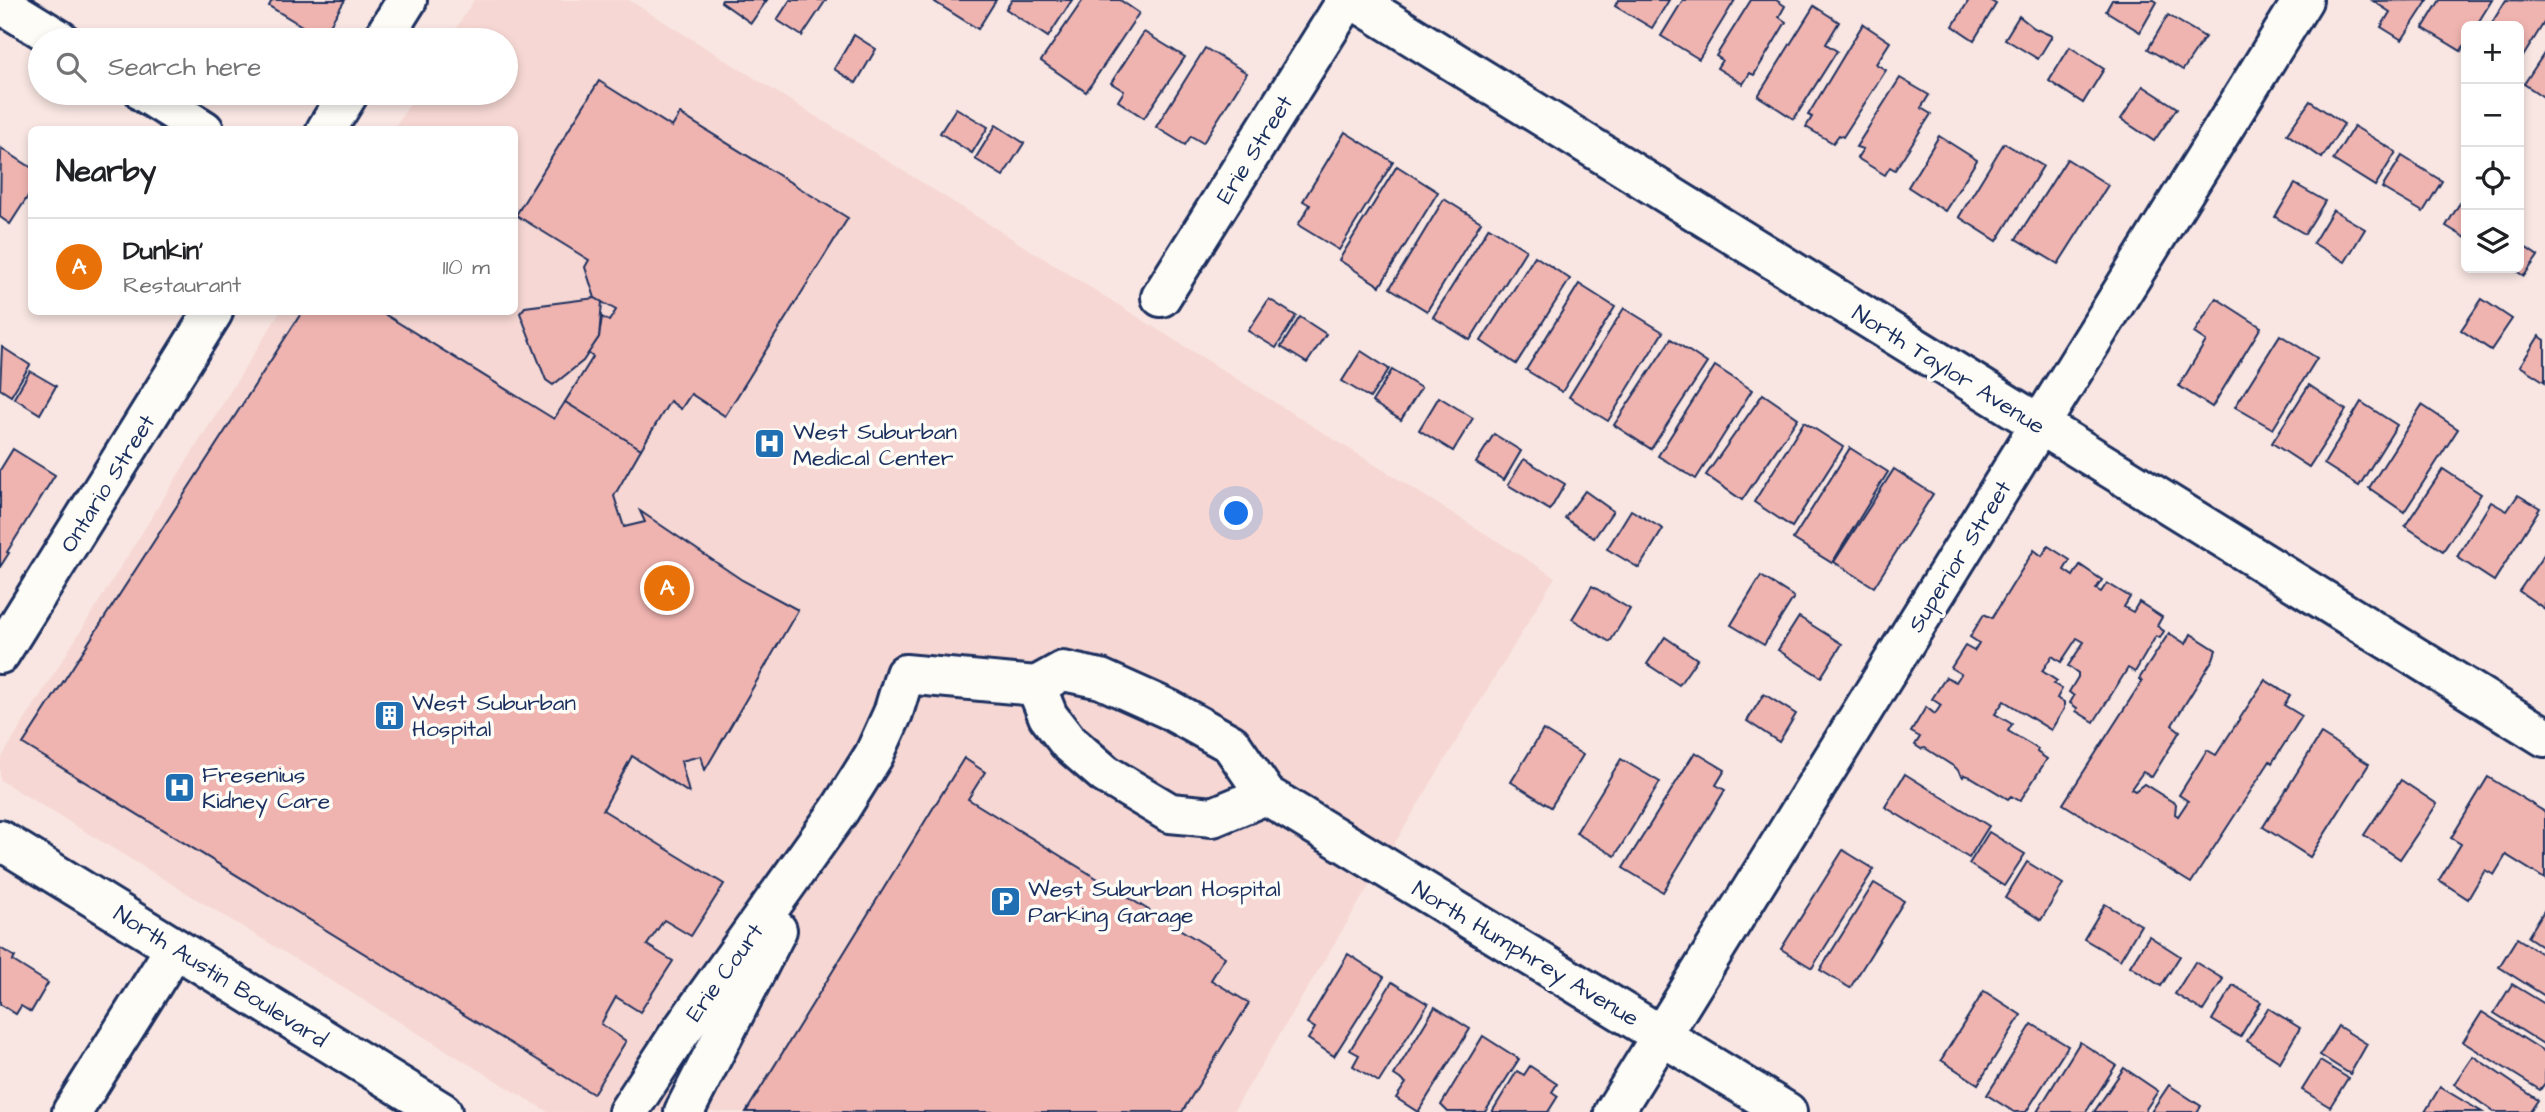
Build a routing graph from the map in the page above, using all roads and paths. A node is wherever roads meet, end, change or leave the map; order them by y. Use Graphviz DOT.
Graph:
graph roads {
  1 [pos="407,0"];
  2 [pos="1347,0"];
  3 [pos="1354,0"];
  4 [pos="2303,0"];
  5 [pos="0,3"];
  6 [pos="41,28"];
  7 [pos="390,28"];
  8 [pos="164,105"];
  9 [pos="342,105"];
  10 [pos="198,126"];
  11 [pos="328,126"];
  12 [pos="1161,297"];
  13 [pos="211,315"];
  14 [pos="2040,425"];
  15 [pos="0,654"];
  16 [pos="905,674"];
  17 [pos="1036,686"];
  18 [pos="2545,737"];
  19 [pos="1266,795"];
  20 [pos="824,834"];
  21 [pos="0,840"];
  22 [pos="176,948"];
  23 [pos="1662,1036"];
  24 [pos="72,1112"];
  25 [pos="442,1112"];
  26 [pos="628,1112"];
  27 [pos="684,1112"];
  28 [pos="1614,1112"];
  29 [pos="1787,1112"];
  1 -- 7 [label="street"];
  2 -- 12 [label="street, Erie Street"];
  3 -- 14 [label="street, North Taylor Avenue"];
  4 -- 14 [label="street, Superior Street"];
  5 -- 6 [label="street"];
  8 -- 10 [label="street"];
  9 -- 11 [label="street"];
  13 -- 15 [label="street, Ontario Street"];
  14 -- 18 [label="street, North Taylor Avenue"];
  14 -- 23 [label="street, Superior Street"];
  16 -- 17 [label="street, North Humphrey Avenue"];
  16 -- 20 [label="street, Erie Court"];
  17 -- 19 [label="street, North Humphrey Avenue"];
  17 -- 19 [label="street"];
  19 -- 23 [label="street, North Humphrey Avenue"];
  20 -- 26 [label="street, Erie Court"];
  20 -- 27 [label="street, Erie Court"];
  21 -- 22 [label="street, North Austin Boulevard"];
  22 -- 24 [label="street"];
  22 -- 25 [label="street, North Austin Boulevard"];
  23 -- 28 [label="street, Superior Street"];
  23 -- 29 [label="street, North Humphrey Avenue"];
}
